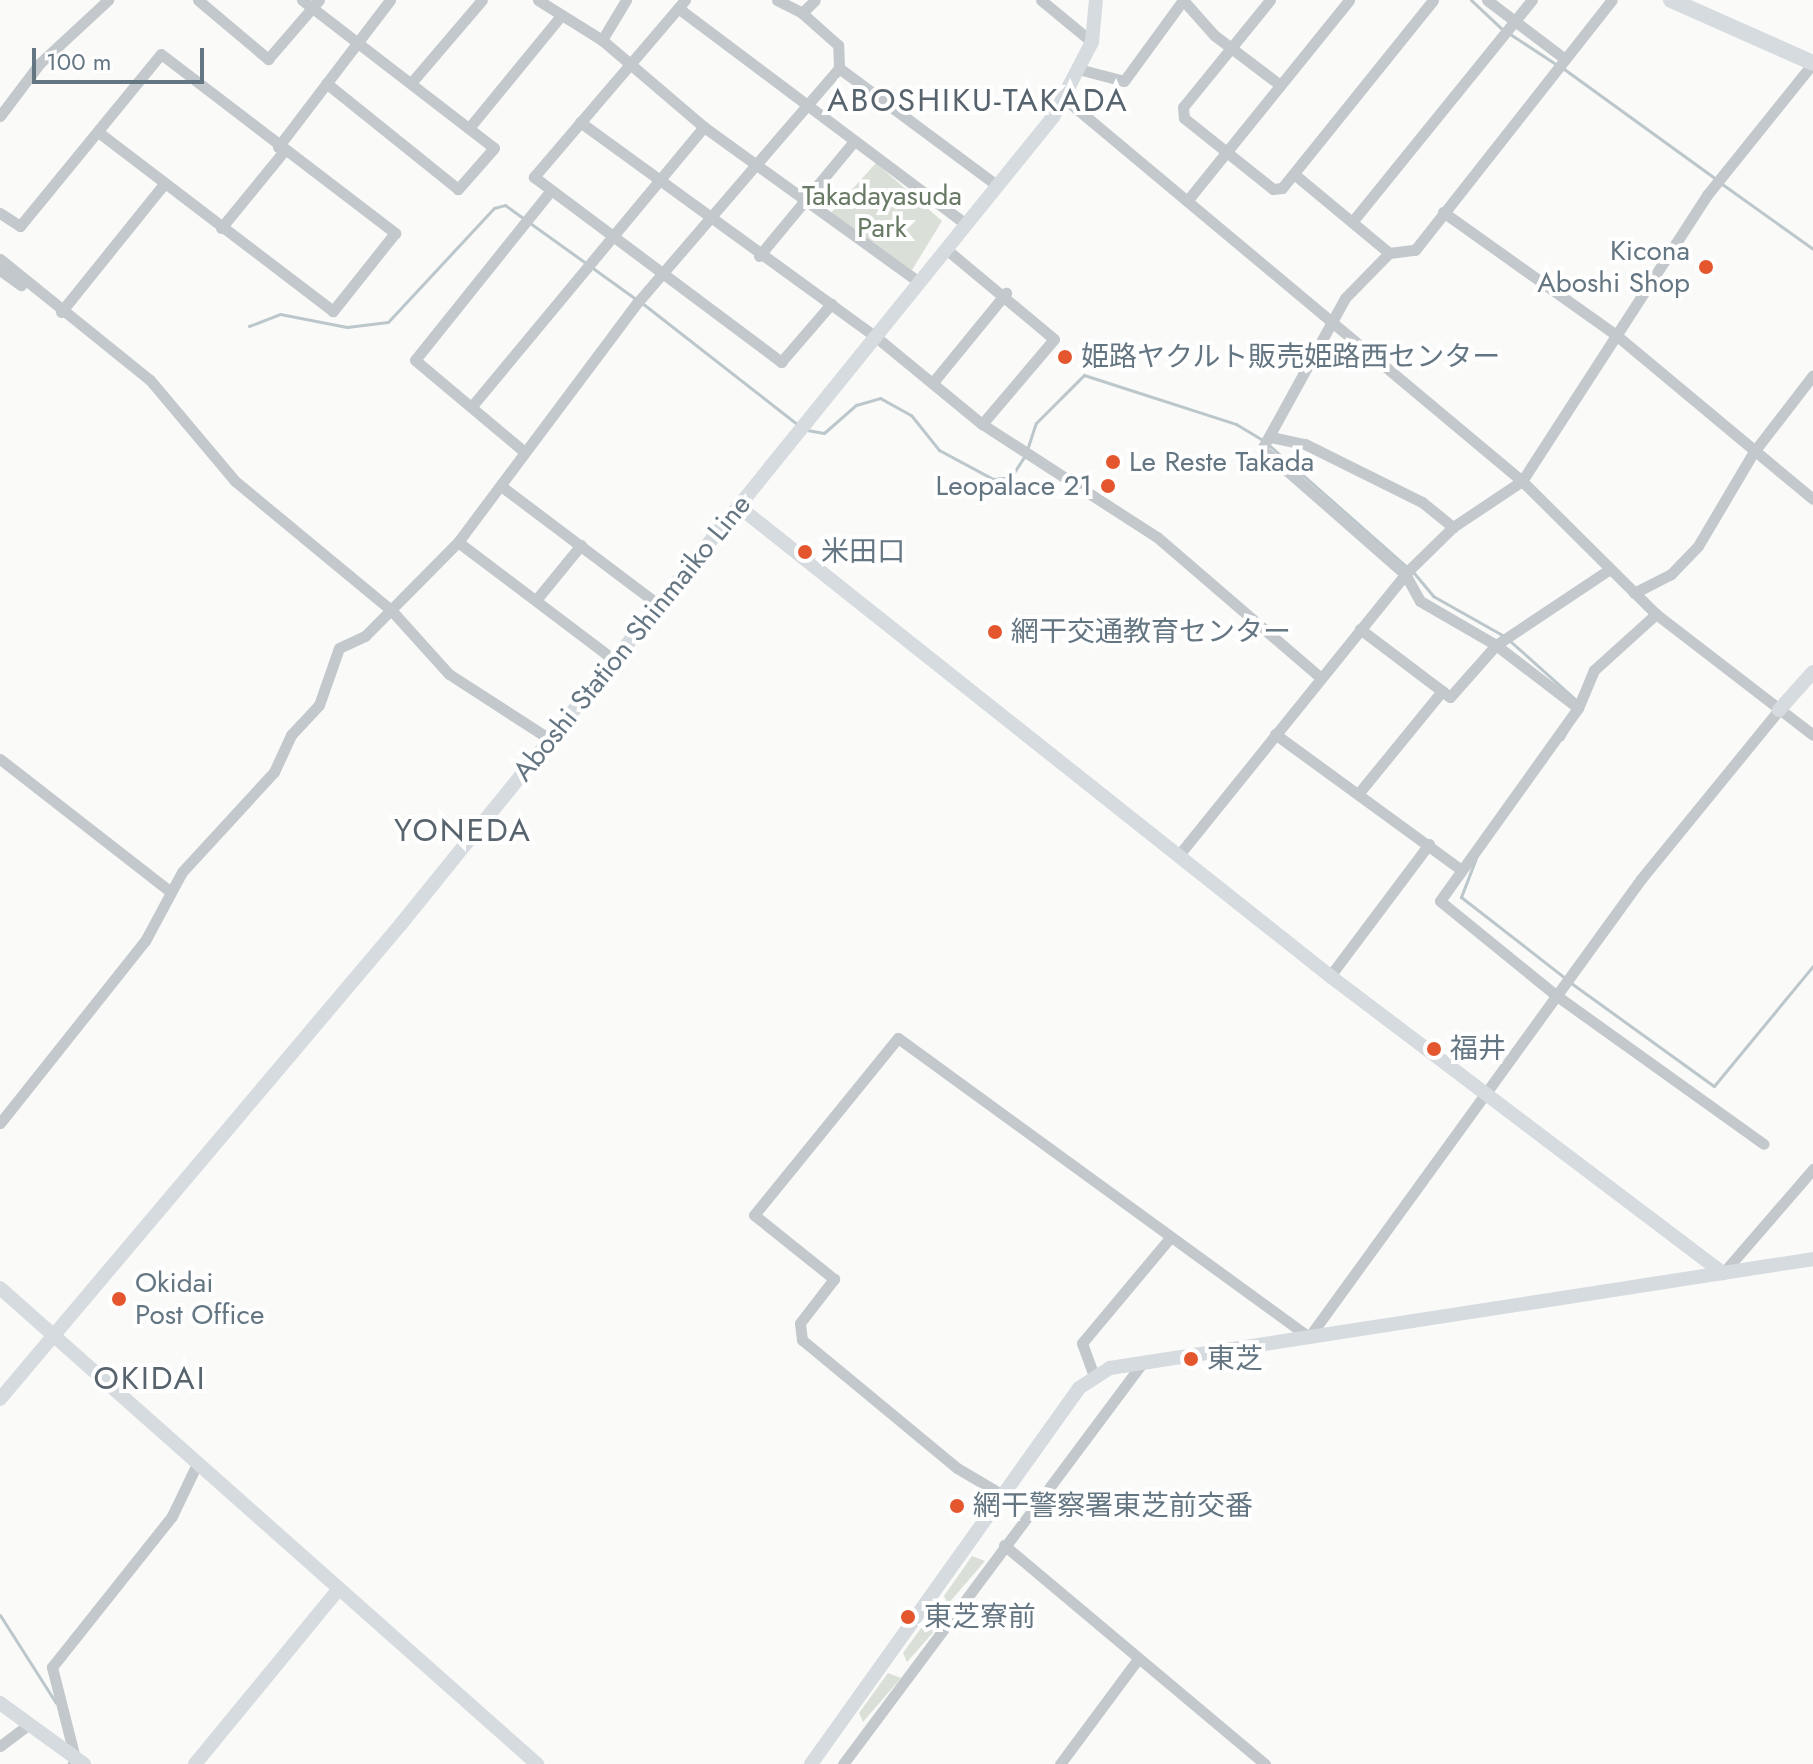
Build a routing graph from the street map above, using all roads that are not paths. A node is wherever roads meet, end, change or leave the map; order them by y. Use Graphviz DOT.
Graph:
graph roads {
  1 [pos="108,0"];
  2 [pos="198,0"];
  3 [pos="302,0"];
  4 [pos="390,0"];
  5 [pos="482,0"];
  6 [pos="538,0"];
  7 [pos="626,0"];
  8 [pos="777,0"];
  9 [pos="815,0"];
  10 [pos="1041,0"];
  11 [pos="1096,0"];
  12 [pos="1183,0"];
  13 [pos="1270,0"];
  14 [pos="1349,0"];
  15 [pos="1487,0"];
  16 [pos="1532,0"];
  17 [pos="1612,0"];
  18 [pos="1671,0"];
  19 [pos="1427,2"];
  20 [pos="315,4"];
  21 [pos="681,4"];
  22 [pos="802,13"];
  23 [pos="559,18"];
  24 [pos="1515,22"];
  25 [pos="602,40"];
  26 [pos="357,42"];
  27 [pos="1092,42"];
  28 [pos="1233,47"];
  29 [pos="1565,59"];
  30 [pos="1813,63"];
  31 [pos="629,65"];
  32 [pos="839,68"];
  33 [pos="1082,70"];
  34 [pos="326,83"];
  35 [pos="411,83"];
  36 [pos="1280,85"];
  37 [pos="1065,99"];
  38 [pos="805,105"];
  39 [pos="0,116"];
  40 [pos="580,122"];
  41 [pos="704,127"];
  42 [pos="469,128"];
  43 [pos="98,132"];
  44 [pos="854,141"];
  45 [pos="281,149"];
  46 [pos="1227,151"];
  47 [pos="756,164"];
  48 [pos="1294,174"];
  49 [pos="658,182"];
  50 [pos="163,185"];
  51 [pos="998,186"];
  52 [pos="549,193"];
  53 [pos="805,201"];
  54 [pos="1187,201"];
  55 [pos="1443,212"];
  56 [pos="0,213"];
  57 [pos="708,221"];
  58 [pos="1352,222"];
  59 [pos="967,225"];
  60 [pos="221,228"];
  61 [pos="609,237"];
  62 [pos="947,250"];
  63 [pos="1389,253"];
  64 [pos="759,256"];
  65 [pos="0,259"];
  66 [pos="0,270"];
  67 [pos="661,273"];
  68 [pos="919,282"];
  69 [pos="1006,293"];
  70 [pos="831,304"];
  71 [pos="61,312"];
  72 [pos="1335,325"];
  73 [pos="1616,335"];
  74 [pos="876,337"];
  75 [pos="1813,375"];
  76 [pos="934,381"];
  77 [pos="472,406"];
  78 [pos="982,424"];
  79 [pos="1268,441"];
  80 [pos="521,449"];
  81 [pos="1753,453"];
  82 [pos="1522,481"];
  83 [pos="501,486"];
  84 [pos="1813,499"];
  85 [pos="738,506"];
  86 [pos="1453,527"];
  87 [pos="458,542"];
  88 [pos="581,545"];
  89 [pos="1610,569"];
  90 [pos="1406,574"];
  91 [pos="1634,593"];
  92 [pos="536,600"];
  93 [pos="659,605"];
  94 [pos="392,611"];
  95 [pos="1656,614"];
  96 [pos="1360,629"];
  97 [pos="1498,643"];
  98 [pos="614,660"];
  99 [pos="1813,672"];
  100 [pos="1320,677"];
  101 [pos="1442,691"];
  102 [pos="1578,708"];
  103 [pos="1779,710"];
  104 [pos="1275,734"];
  105 [pos="1813,735"];
  106 [pos="551,740"];
  107 [pos="0,759"];
  108 [pos="1358,794"];
  109 [pos="1429,844"];
  110 [pos="1178,856"];
  111 [pos="1459,868"];
  112 [pos="168,890"];
  113 [pos="1330,976"];
  114 [pos="1557,996"];
  115 [pos="1486,1095"];
  116 [pos="0,1123"];
  117 [pos="1764,1144"];
  118 [pos="1813,1169"];
  119 [pos="1168,1240"];
  120 [pos="1813,1259"];
  121 [pos="1723,1273"];
  122 [pos="0,1288"];
  123 [pos="1309,1337"];
  124 [pos="57,1339"];
  125 [pos="1143,1361"];
  126 [pos="1094,1376"];
  127 [pos="0,1399"];
  128 [pos="198,1462"];
  129 [pos="1001,1494"];
  130 [pos="1004,1545"];
  131 [pos="339,1589"];
  132 [pos="1138,1659"];
  133 [pos="0,1703"];
  134 [pos="29,1724"];
  135 [pos="0,1746"];
  136 [pos="79,1761"];
  137 [pos="813,1761"];
  138 [pos="195,1764"];
  139 [pos="537,1764"];
  140 [pos="843,1764"];
  141 [pos="1060,1764"];
  142 [pos="1265,1764"];
  1 -- 39 [label="street"];
  2 -- 20 [label="street"];
  3 -- 20 [label="street"];
  4 -- 26 [label="street"];
  5 -- 35 [label="street"];
  6 -- 23 [label="street"];
  7 -- 25 [label="street"];
  8 -- 22 [label="street"];
  9 -- 22 [label="street"];
  10 -- 27 [label="street"];
  11 -- 27 [label="street, Aboshi Station Shinmaiko Line"];
  12 -- 28 [label="street"];
  12 -- 33 [label="street"];
  13 -- 28 [label="street"];
  14 -- 36 [label="street"];
  15 -- 24 [label="street"];
  16 -- 24 [label="street"];
  17 -- 29 [label="street"];
  18 -- 30 [label="main road"];
  19 -- 48 [label="street"];
  20 -- 26 [label="street"];
  21 -- 31 [label="street"];
  21 -- 38 [label="street"];
  22 -- 32 [label="street"];
  23 -- 25 [label="street"];
  23 -- 42 [label="street"];
  24 -- 29 [label="street"];
  24 -- 58 [label="street"];
  25 -- 31 [label="street"];
  26 -- 34 [label="street"];
  26 -- 35 [label="street"];
  27 -- 33 [label="street, Aboshi Station Shinmaiko Line"];
  28 -- 36 [label="street"];
  28 -- 46 [label="street"];
  29 -- 55 [label="street"];
  30 -- 73 [label="street"];
  31 -- 40 [label="street"];
  31 -- 41 [label="street"];
  32 -- 38 [label="street"];
  32 -- 51 [label="street"];
  33 -- 37 [label="street, Aboshi Station Shinmaiko Line"];
  34 -- 42 [label="street"];
  34 -- 45 [label="street"];
  35 -- 42 [label="street"];
  36 -- 46 [label="street"];
  37 -- 51 [label="street, Aboshi Station Shinmaiko Line"];
  37 -- 54 [label="street"];
  38 -- 44 [label="street"];
  38 -- 47 [label="street"];
  40 -- 49 [label="street"];
  40 -- 52 [label="street"];
  41 -- 47 [label="street"];
  41 -- 49 [label="street"];
  43 -- 45 [label="street"];
  43 -- 50 [label="street"];
  43 -- 56 [label="street"];
  44 -- 53 [label="street"];
  44 -- 59 [label="street"];
  45 -- 60 [label="street"];
  45 -- 60 [label="street"];
  46 -- 48 [label="street"];
  46 -- 54 [label="street"];
  47 -- 53 [label="street"];
  47 -- 57 [label="street"];
  48 -- 58 [label="street"];
  49 -- 57 [label="street"];
  49 -- 61 [label="street"];
  50 -- 60 [label="street"];
  50 -- 71 [label="street"];
  51 -- 59 [label="street, Aboshi Station Shinmaiko Line"];
  52 -- 61 [label="street"];
  52 -- 77 [label="street"];
  53 -- 64 [label="street"];
  53 -- 68 [label="street"];
  54 -- 72 [label="street"];
  55 -- 63 [label="street"];
  55 -- 73 [label="street"];
  57 -- 64 [label="street"];
  57 -- 67 [label="street"];
  58 -- 63 [label="street"];
  59 -- 62 [label="street, Aboshi Station Shinmaiko Line"];
  61 -- 67 [label="street"];
  61 -- 77 [label="street"];
  62 -- 68 [label="street, Aboshi Station Shinmaiko Line"];
  62 -- 69 [label="street"];
  63 -- 72 [label="street"];
  64 -- 70 [label="street"];
  65 -- 71 [label="street"];
  66 -- 71 [label="street"];
  67 -- 70 [label="street"];
  67 -- 80 [label="street"];
  68 -- 74 [label="street, Aboshi Station Shinmaiko Line"];
  69 -- 76 [label="street"];
  69 -- 78 [label="street"];
  70 -- 74 [label="street"];
  71 -- 94 [label="street"];
  72 -- 79 [label="street"];
  72 -- 82 [label="street"];
  73 -- 81 [label="street"];
  73 -- 82 [label="street"];
  74 -- 76 [label="street"];
  74 -- 85 [label="street, Aboshi Station Shinmaiko Line"];
  75 -- 81 [label="street"];
  76 -- 78 [label="street"];
  77 -- 80 [label="street"];
  78 -- 100 [label="street"];
  79 -- 86 [label="street"];
  79 -- 90 [label="street"];
  80 -- 83 [label="street"];
  81 -- 84 [label="street"];
  81 -- 91 [label="street"];
  82 -- 86 [label="street"];
  82 -- 89 [label="street"];
  83 -- 87 [label="street"];
  83 -- 88 [label="street"];
  85 -- 93 [label="street, Aboshi Station Shinmaiko Line"];
  85 -- 110 [label="street"];
  86 -- 90 [label="street"];
  87 -- 92 [label="street"];
  87 -- 94 [label="street"];
  88 -- 92 [label="street"];
  88 -- 93 [label="street"];
  89 -- 91 [label="street"];
  89 -- 97 [label="street"];
  90 -- 96 [label="street"];
  90 -- 97 [label="street"];
  91 -- 95 [label="street"];
  92 -- 98 [label="street"];
  93 -- 98 [label="street, Aboshi Station Shinmaiko Line"];
  94 -- 106 [label="street"];
  94 -- 112 [label="street"];
  95 -- 102 [label="street"];
  95 -- 103 [label="street"];
  96 -- 100 [label="street"];
  96 -- 101 [label="street"];
  97 -- 101 [label="street"];
  97 -- 102 [label="street"];
  98 -- 106 [label="street, Aboshi Station Shinmaiko Line"];
  99 -- 103 [label="street"];
  100 -- 104 [label="street"];
  101 -- 108 [label="street"];
  102 -- 111 [label="street"];
  103 -- 105 [label="street"];
  103 -- 114 [label="street"];
  104 -- 108 [label="street"];
  104 -- 110 [label="street"];
  106 -- 124 [label="street, Aboshi Station Shinmaiko Line"];
  107 -- 112 [label="street"];
  108 -- 109 [label="street"];
  109 -- 111 [label="street"];
  109 -- 113 [label="street"];
  110 -- 113 [label="street"];
  111 -- 114 [label="street"];
  112 -- 116 [label="street"];
  113 -- 115 [label="street"];
  114 -- 115 [label="street"];
  114 -- 117 [label="street"];
  115 -- 121 [label="street"];
  115 -- 123 [label="street"];
  118 -- 121 [label="street"];
  119 -- 123 [label="street"];
  119 -- 126 [label="street"];
  119 -- 129 [label="street"];
  120 -- 121 [label="street"];
  121 -- 123 [label="street"];
  122 -- 124 [label="street"];
  123 -- 125 [label="street"];
  124 -- 127 [label="street, Aboshi Station Shinmaiko Line"];
  124 -- 128 [label="street"];
  125 -- 126 [label="street"];
  125 -- 130 [label="street"];
  126 -- 129 [label="street"];
  128 -- 131 [label="street"];
  128 -- 136 [label="street"];
  129 -- 137 [label="street"];
  130 -- 132 [label="street"];
  130 -- 140 [label="street"];
  131 -- 138 [label="street"];
  131 -- 139 [label="street"];
  132 -- 141 [label="street"];
  132 -- 142 [label="street"];
  133 -- 134 [label="street"];
  134 -- 135 [label="street"];
  134 -- 136 [label="street"];
}
